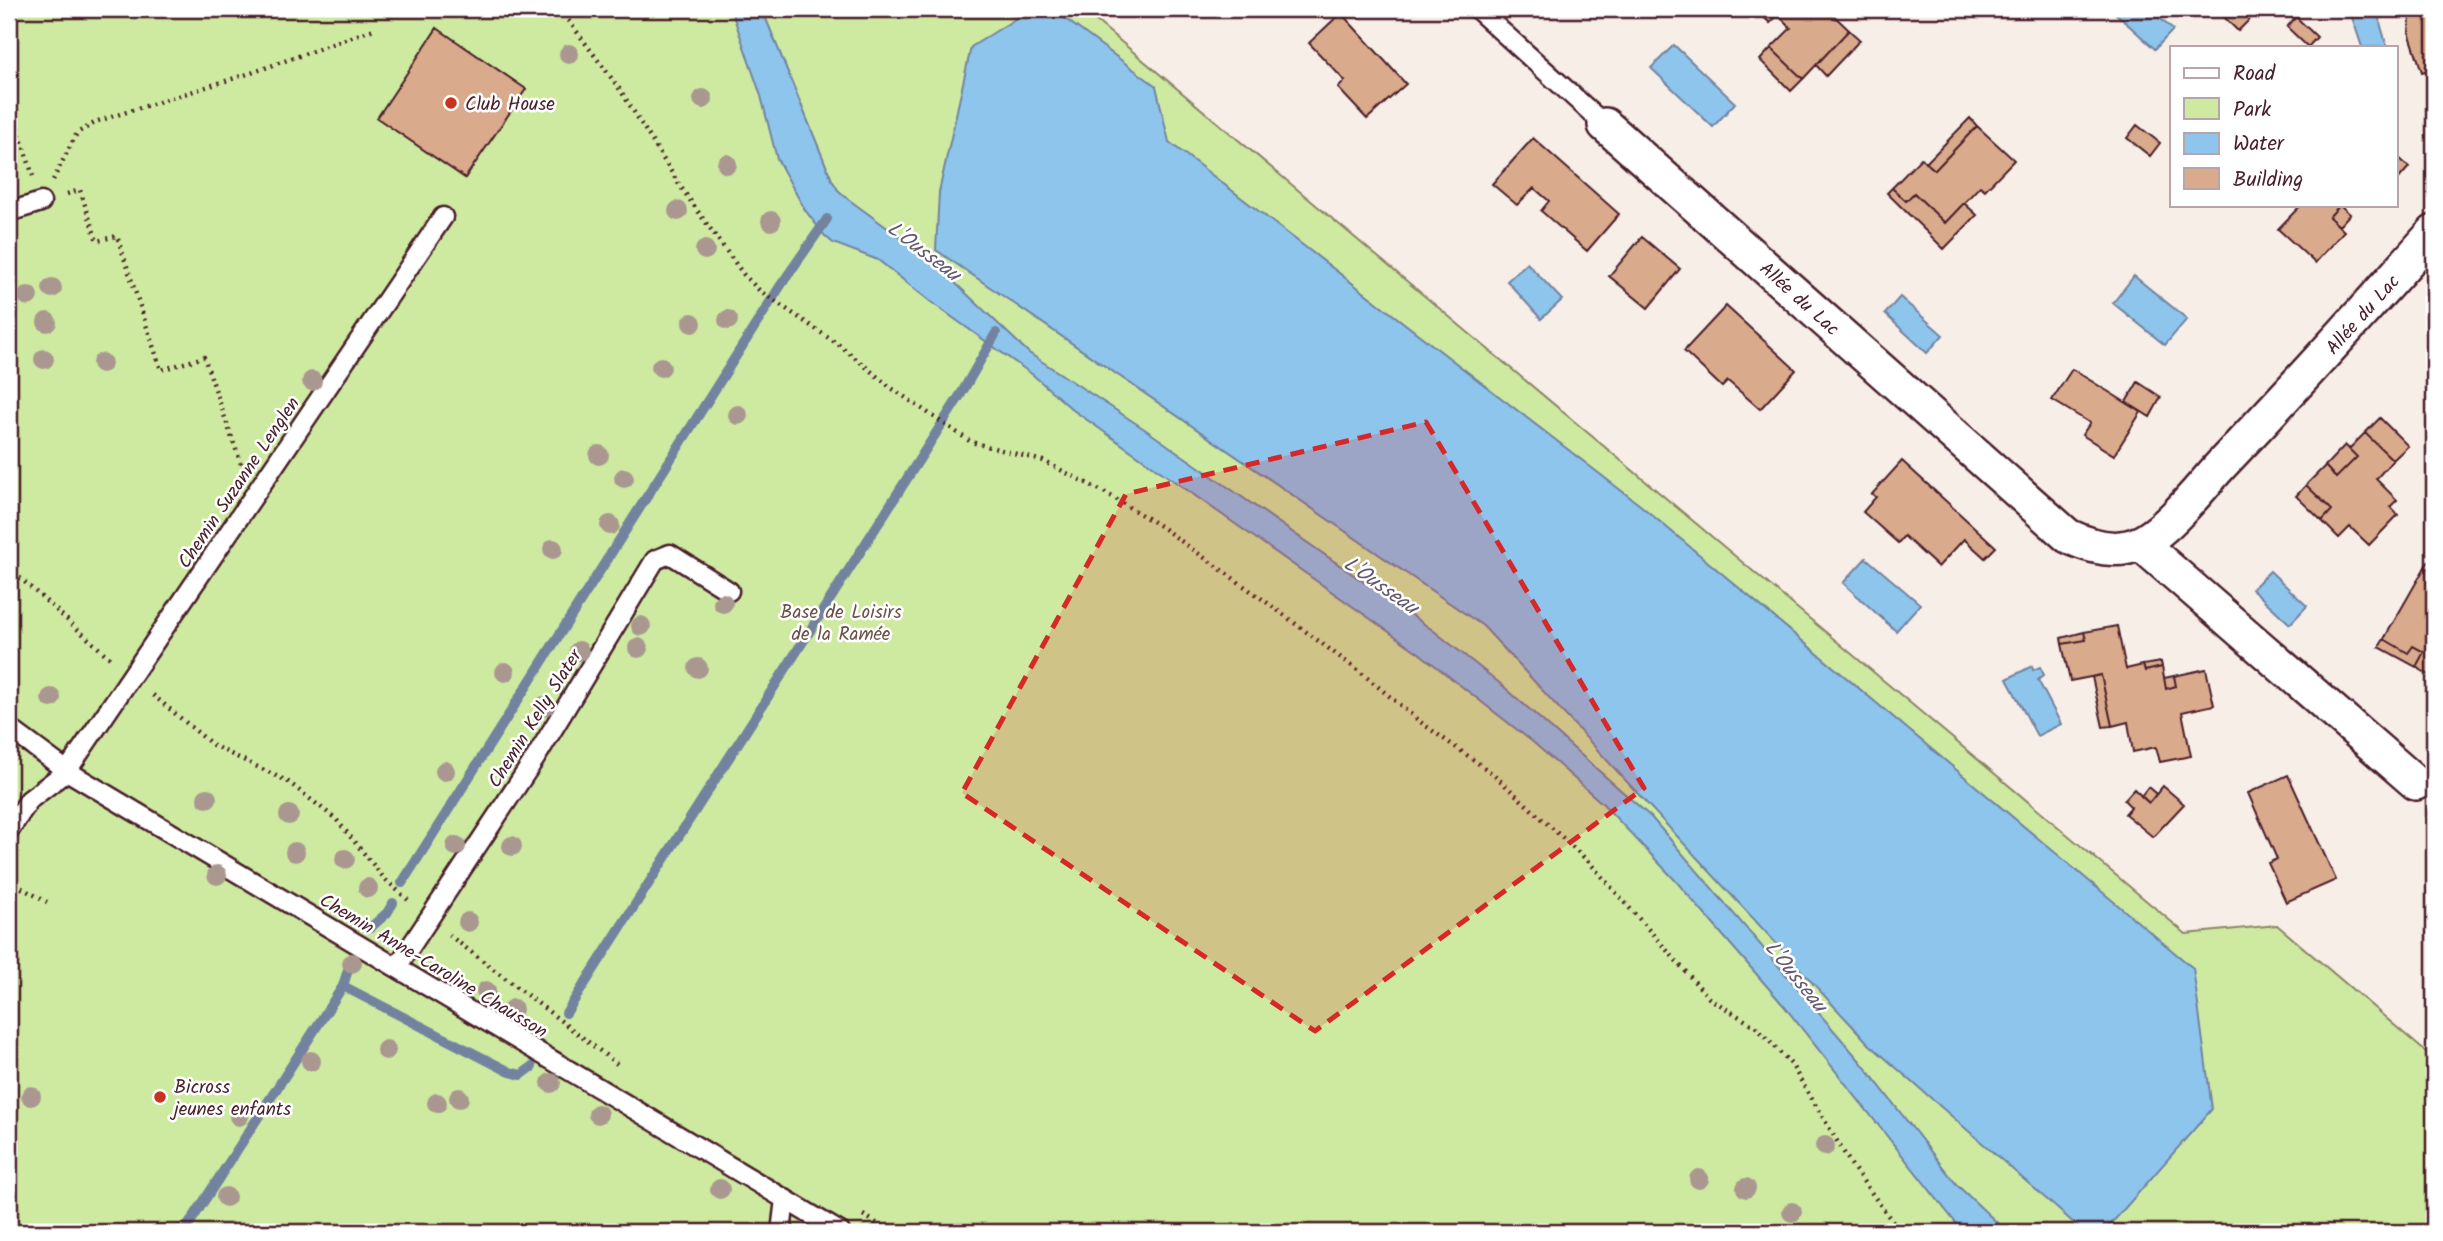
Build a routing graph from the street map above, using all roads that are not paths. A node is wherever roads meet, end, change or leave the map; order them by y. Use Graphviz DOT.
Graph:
graph roads {
  1 [pos="1477,9"];
  2 [pos="1605,125"];
  3 [pos="41,202"];
  4 [pos="9,212"];
  5 [pos="443,217"];
  6 [pos="2434,232"];
  7 [pos="2140,543"];
  8 [pos="729,591"];
  9 [pos="9,728"];
  10 [pos="67,771"];
  11 [pos="2416,783"];
  12 [pos="9,831"];
  13 [pos="397,967"];
  14 [pos="785,1199"];
  15 [pos="781,1232"];
  16 [pos="840,1232"];
  1 -- 2 [label="lane, Allée du Lac"];
  2 -- 7 [label="street, Allée du Lac"];
  3 -- 4 [label="lane"];
  5 -- 10 [label="lane, Chemin Suzanne Lenglen"];
  6 -- 7 [label="street, Allée du Lac"];
  7 -- 11 [label="street"];
  8 -- 13 [label="lane, Chemin Kelly Slater"];
  9 -- 10 [label="lane, Chemin Anne-Caroline Chausson"];
  10 -- 12 [label="lane, Chemin Suzanne Lenglen"];
  10 -- 13 [label="lane, Chemin Anne-Caroline Chausson"];
  13 -- 14 [label="lane, Chemin Anne-Caroline Chausson"];
  14 -- 15 [label="lane"];
  14 -- 16 [label="lane, Chemin Anne-Caroline Chausson"];
}
